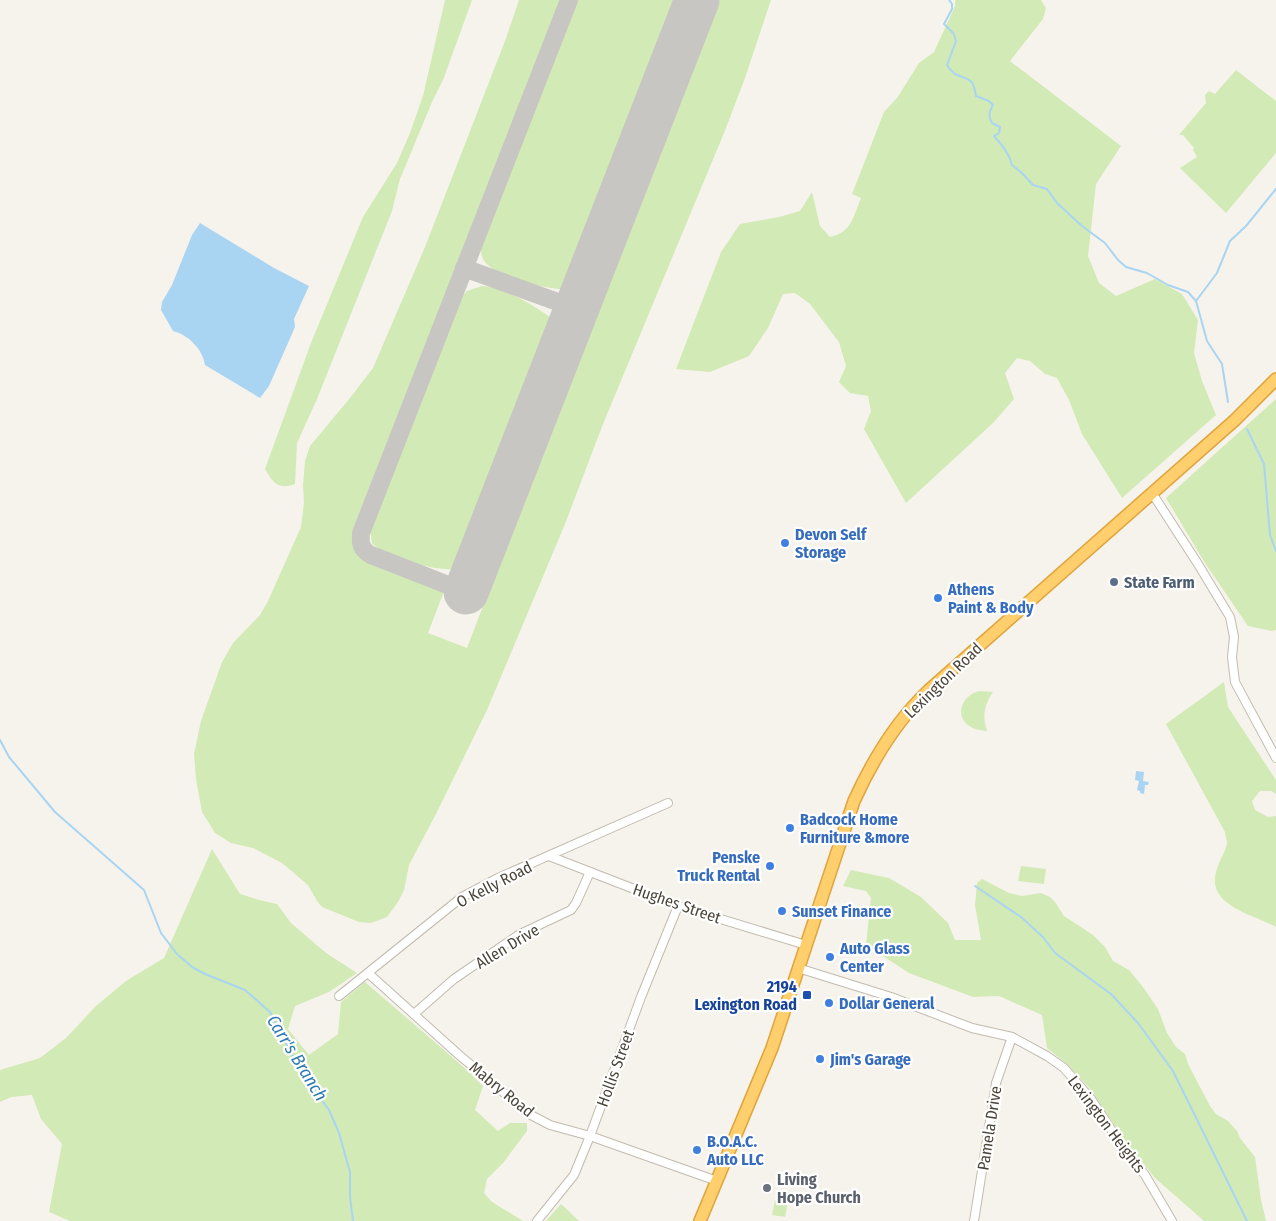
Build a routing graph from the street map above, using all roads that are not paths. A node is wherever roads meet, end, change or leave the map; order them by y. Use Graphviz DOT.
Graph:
graph roads {
  1 [pos="1276,379"];
  2 [pos="1152,493"];
  3 [pos="1276,758"];
  4 [pos="668,803"];
  5 [pos="549,856"];
  6 [pos="590,872"];
  7 [pos="678,906"];
  8 [pos="806,945"];
  9 [pos="798,968"];
  10 [pos="368,973"];
  11 [pos="339,996"];
  12 [pos="414,1014"];
  13 [pos="1012,1037"];
  14 [pos="590,1136"];
  15 [pos="717,1182"];
  16 [pos="537,1221"];
  17 [pos="700,1221"];
  18 [pos="974,1221"];
  19 [pos="1172,1221"];
  1 -- 2 [label="highway, Lexington Road"];
  2 -- 3 [label="street"];
  2 -- 8 [label="highway, Lexington Road"];
  4 -- 5 [label="street, O Kelly Road"];
  5 -- 6 [label="street, Hughes Street"];
  5 -- 10 [label="street, O Kelly Road"];
  6 -- 7 [label="street, Hughes Street"];
  6 -- 12 [label="street, Allen Drive"];
  7 -- 8 [label="street, Hughes Street"];
  7 -- 14 [label="street, Hollis Street"];
  8 -- 9 [label="highway, Lexington Road"];
  9 -- 13 [label="street, Lexington Heights"];
  9 -- 15 [label="highway, Lexington Road"];
  10 -- 11 [label="street, O Kelly Road"];
  10 -- 12 [label="street, Mabry Road"];
  12 -- 14 [label="street, Mabry Road"];
  13 -- 18 [label="street, Pamela Drive"];
  13 -- 19 [label="street, Lexington Heights"];
  14 -- 15 [label="street, Mabry Road"];
  14 -- 16 [label="street, Hollis Street"];
  15 -- 17 [label="highway, Lexington Road"];
}
